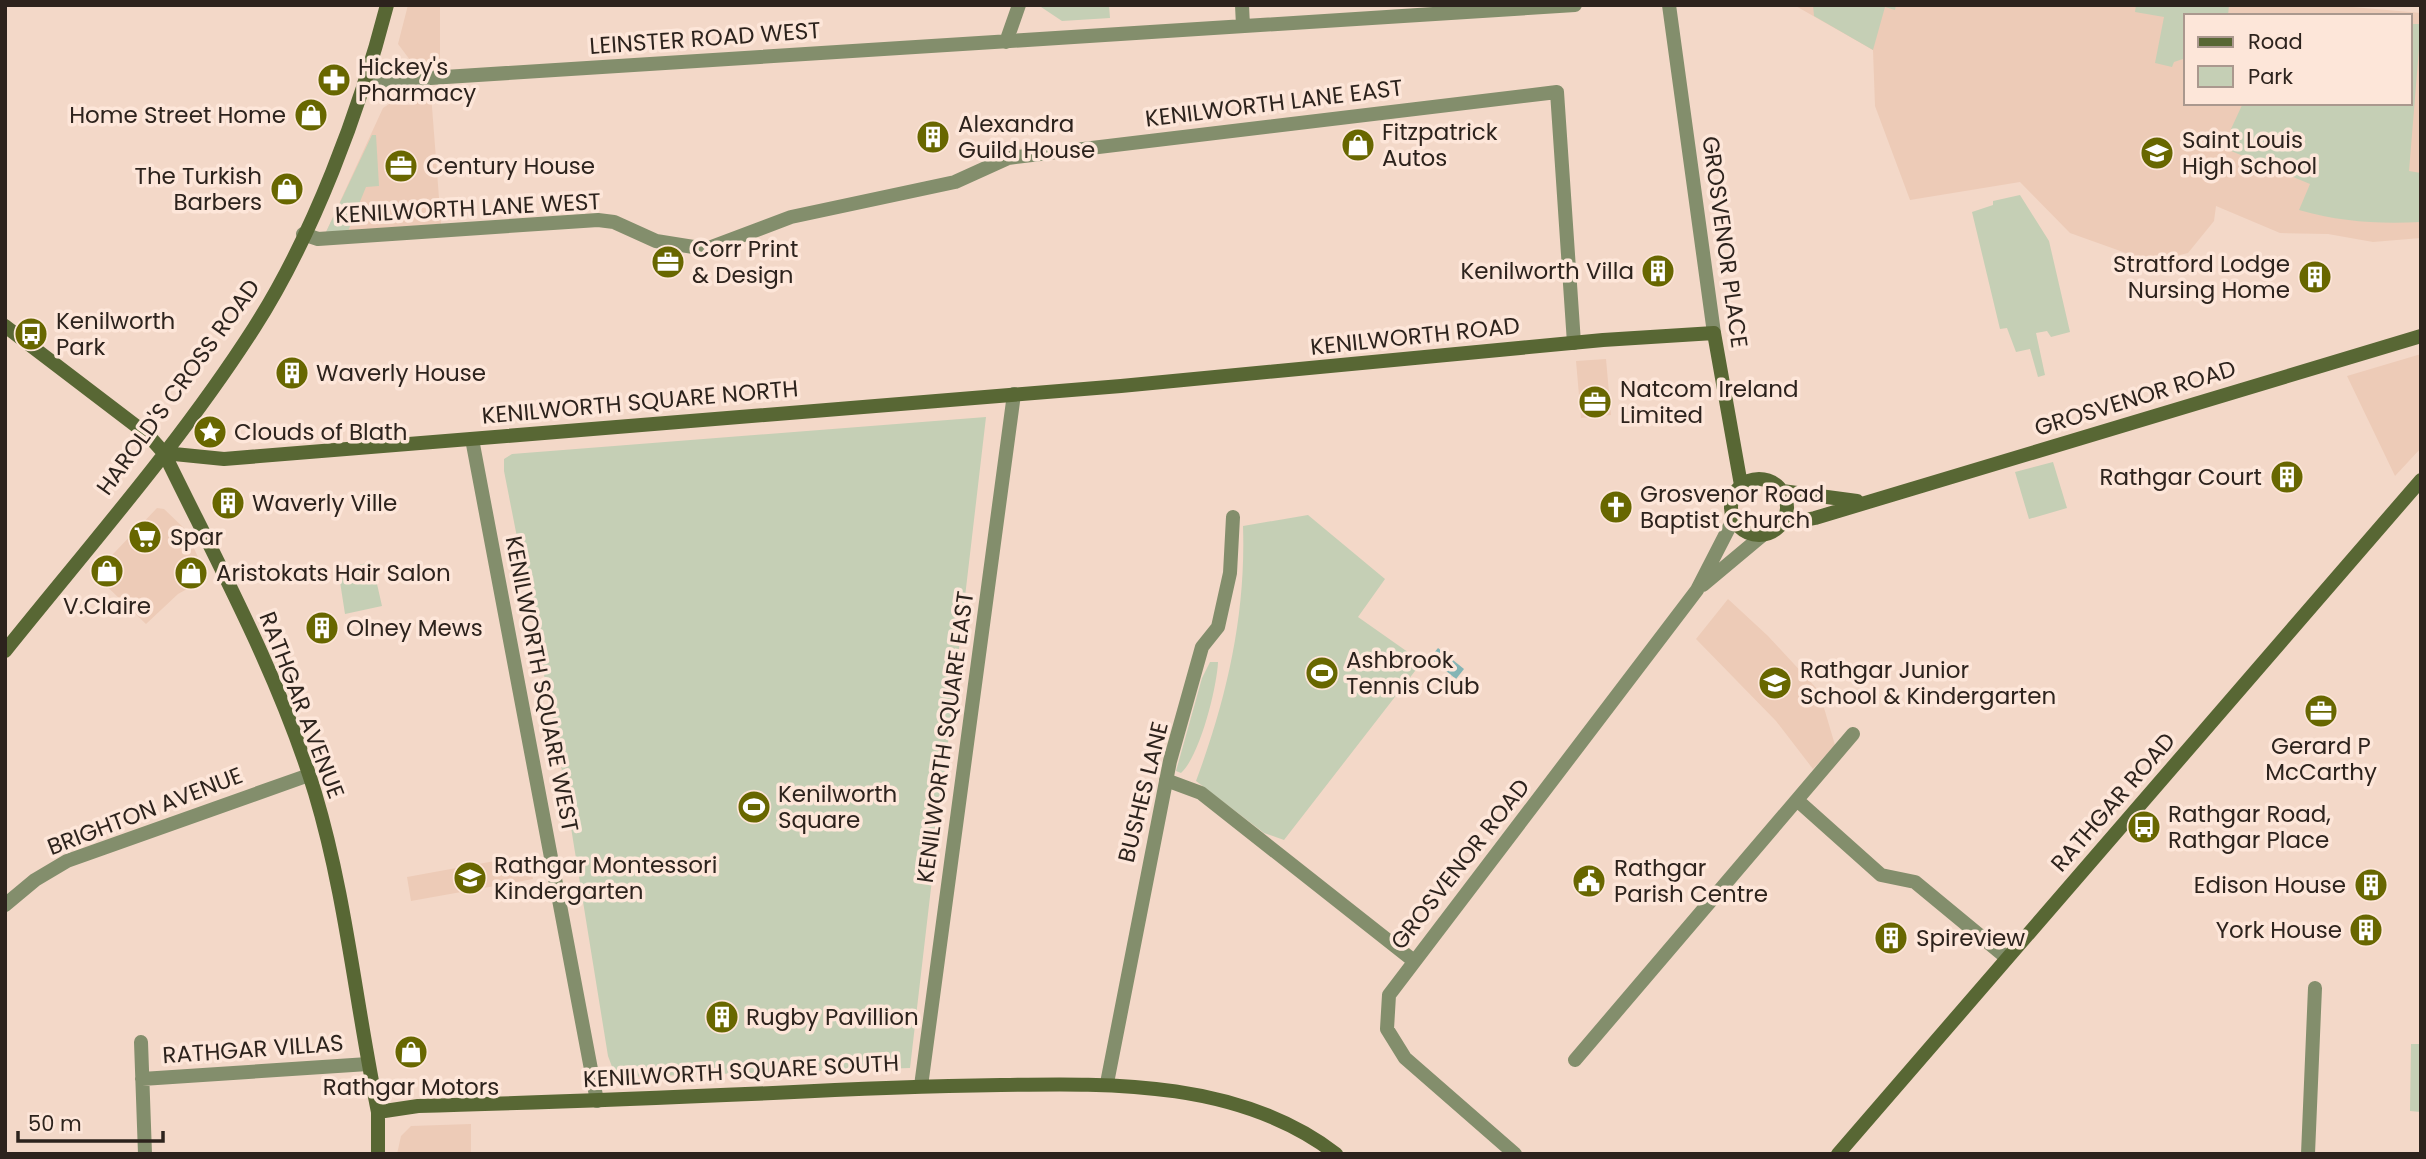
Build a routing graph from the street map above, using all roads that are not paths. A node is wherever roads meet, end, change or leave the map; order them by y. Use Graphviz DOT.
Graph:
graph roads {
  1 [pos="387,5"];
  2 [pos="1019,5"];
  3 [pos="1242,5"];
  4 [pos="1574,5"];
  5 [pos="1669,5"];
  6 [pos="1243,26"];
  7 [pos="1006,42"];
  8 [pos="367,82"];
  9 [pos="996,162"];
  10 [pos="303,234"];
  11 [pos="5,326"];
  12 [pos="1714,333"];
  13 [pos="2421,336"];
  14 [pos="1574,343"];
  15 [pos="1121,386"];
  16 [pos="1014,394"];
  17 [pos="472,439"];
  18 [pos="164,453"];
  19 [pos="2421,480"];
  20 [pos="1741,485"];
  21 [pos="1782,491"];
  22 [pos="1862,502"];
  23 [pos="1233,517"];
  24 [pos="1734,518"];
  25 [pos="1780,525"];
  26 [pos="1763,534"];
  27 [pos="1697,590"];
  28 [pos="5,651"];
  29 [pos="1853,734"];
  30 [pos="309,775"];
  31 [pos="1166,780"];
  32 [pos="1797,800"];
  33 [pos="5,905"];
  34 [pos="2007,958"];
  35 [pos="1414,961"];
  36 [pos="2315,988"];
  37 [pos="141,1042"];
  38 [pos="1576,1060"];
  39 [pos="368,1064"];
  40 [pos="142,1079"];
  41 [pos="1107,1083"];
  42 [pos="921,1086"];
  43 [pos="597,1101"];
  44 [pos="377,1112"];
  45 [pos="145,1154"];
  46 [pos="378,1154"];
  47 [pos="1336,1154"];
  48 [pos="1515,1154"];
  49 [pos="1838,1154"];
  50 [pos="2308,1154"];
  1 -- 8 [label="street, HAROLD'S CROSS ROAD"];
  2 -- 7 [label="street"];
  3 -- 6 [label="street"];
  4 -- 6 [label="street, LEINSTER ROAD WEST"];
  5 -- 12 [label="street, GROSVENOR PLACE"];
  6 -- 7 [label="street, LEINSTER ROAD WEST"];
  7 -- 8 [label="street, LEINSTER ROAD WEST"];
  8 -- 10 [label="street, HAROLD'S CROSS ROAD"];
  9 -- 10 [label="street, KENILWORTH LANE WEST"];
  9 -- 14 [label="street, KENILWORTH LANE EAST"];
  10 -- 18 [label="street, HAROLD'S CROSS ROAD"];
  11 -- 18 [label="street"];
  12 -- 14 [label="street, KENILWORTH ROAD"];
  12 -- 20 [label="street, GROSVENOR PLACE"];
  13 -- 22 [label="street, GROSVENOR ROAD"];
  14 -- 15 [label="street, KENILWORTH ROAD"];
  15 -- 16 [label="street, KENILWORTH SQUARE NORTH"];
  16 -- 17 [label="street, KENILWORTH SQUARE NORTH"];
  16 -- 42 [label="street, KENILWORTH SQUARE EAST"];
  17 -- 18 [label="street, KENILWORTH SQUARE NORTH"];
  17 -- 43 [label="street, KENILWORTH SQUARE WEST"];
  18 -- 28 [label="street, HAROLD'S CROSS ROAD"];
  18 -- 30 [label="street, RATHGAR AVENUE"];
  19 -- 34 [label="street, RATHGAR ROAD"];
  20 -- 21 [label="street"];
  20 -- 24 [label="street"];
  21 -- 22 [label="street, GROSVENOR ROAD"];
  21 -- 25 [label="street"];
  22 -- 25 [label="street, GROSVENOR ROAD"];
  23 -- 31 [label="street, BUSHES LANE"];
  24 -- 26 [label="street"];
  24 -- 27 [label="street, GROSVENOR ROAD"];
  25 -- 26 [label="street"];
  26 -- 27 [label="street, GROSVENOR ROAD"];
  27 -- 35 [label="street, GROSVENOR ROAD"];
  29 -- 32 [label="street"];
  30 -- 33 [label="street, BRIGHTON AVENUE"];
  30 -- 39 [label="street, RATHGAR AVENUE"];
  31 -- 35 [label="street"];
  31 -- 41 [label="street, BUSHES LANE"];
  32 -- 34 [label="street"];
  32 -- 38 [label="street"];
  34 -- 49 [label="street, RATHGAR ROAD"];
  35 -- 48 [label="street, GROSVENOR ROAD"];
  36 -- 50 [label="street"];
  37 -- 40 [label="street, RATHGAR VILLAS"];
  39 -- 40 [label="street, RATHGAR VILLAS"];
  39 -- 44 [label="street, RATHGAR AVENUE"];
  40 -- 45 [label="street, RATHGAR VILLAS"];
  41 -- 42 [label="street, KENILWORTH SQUARE SOUTH"];
  41 -- 47 [label="street, KENILWORTH SQUARE SOUTH"];
  42 -- 43 [label="street, KENILWORTH SQUARE SOUTH"];
  43 -- 44 [label="street, KENILWORTH SQUARE SOUTH"];
  44 -- 46 [label="street, RATHGAR AVENUE"];
}
